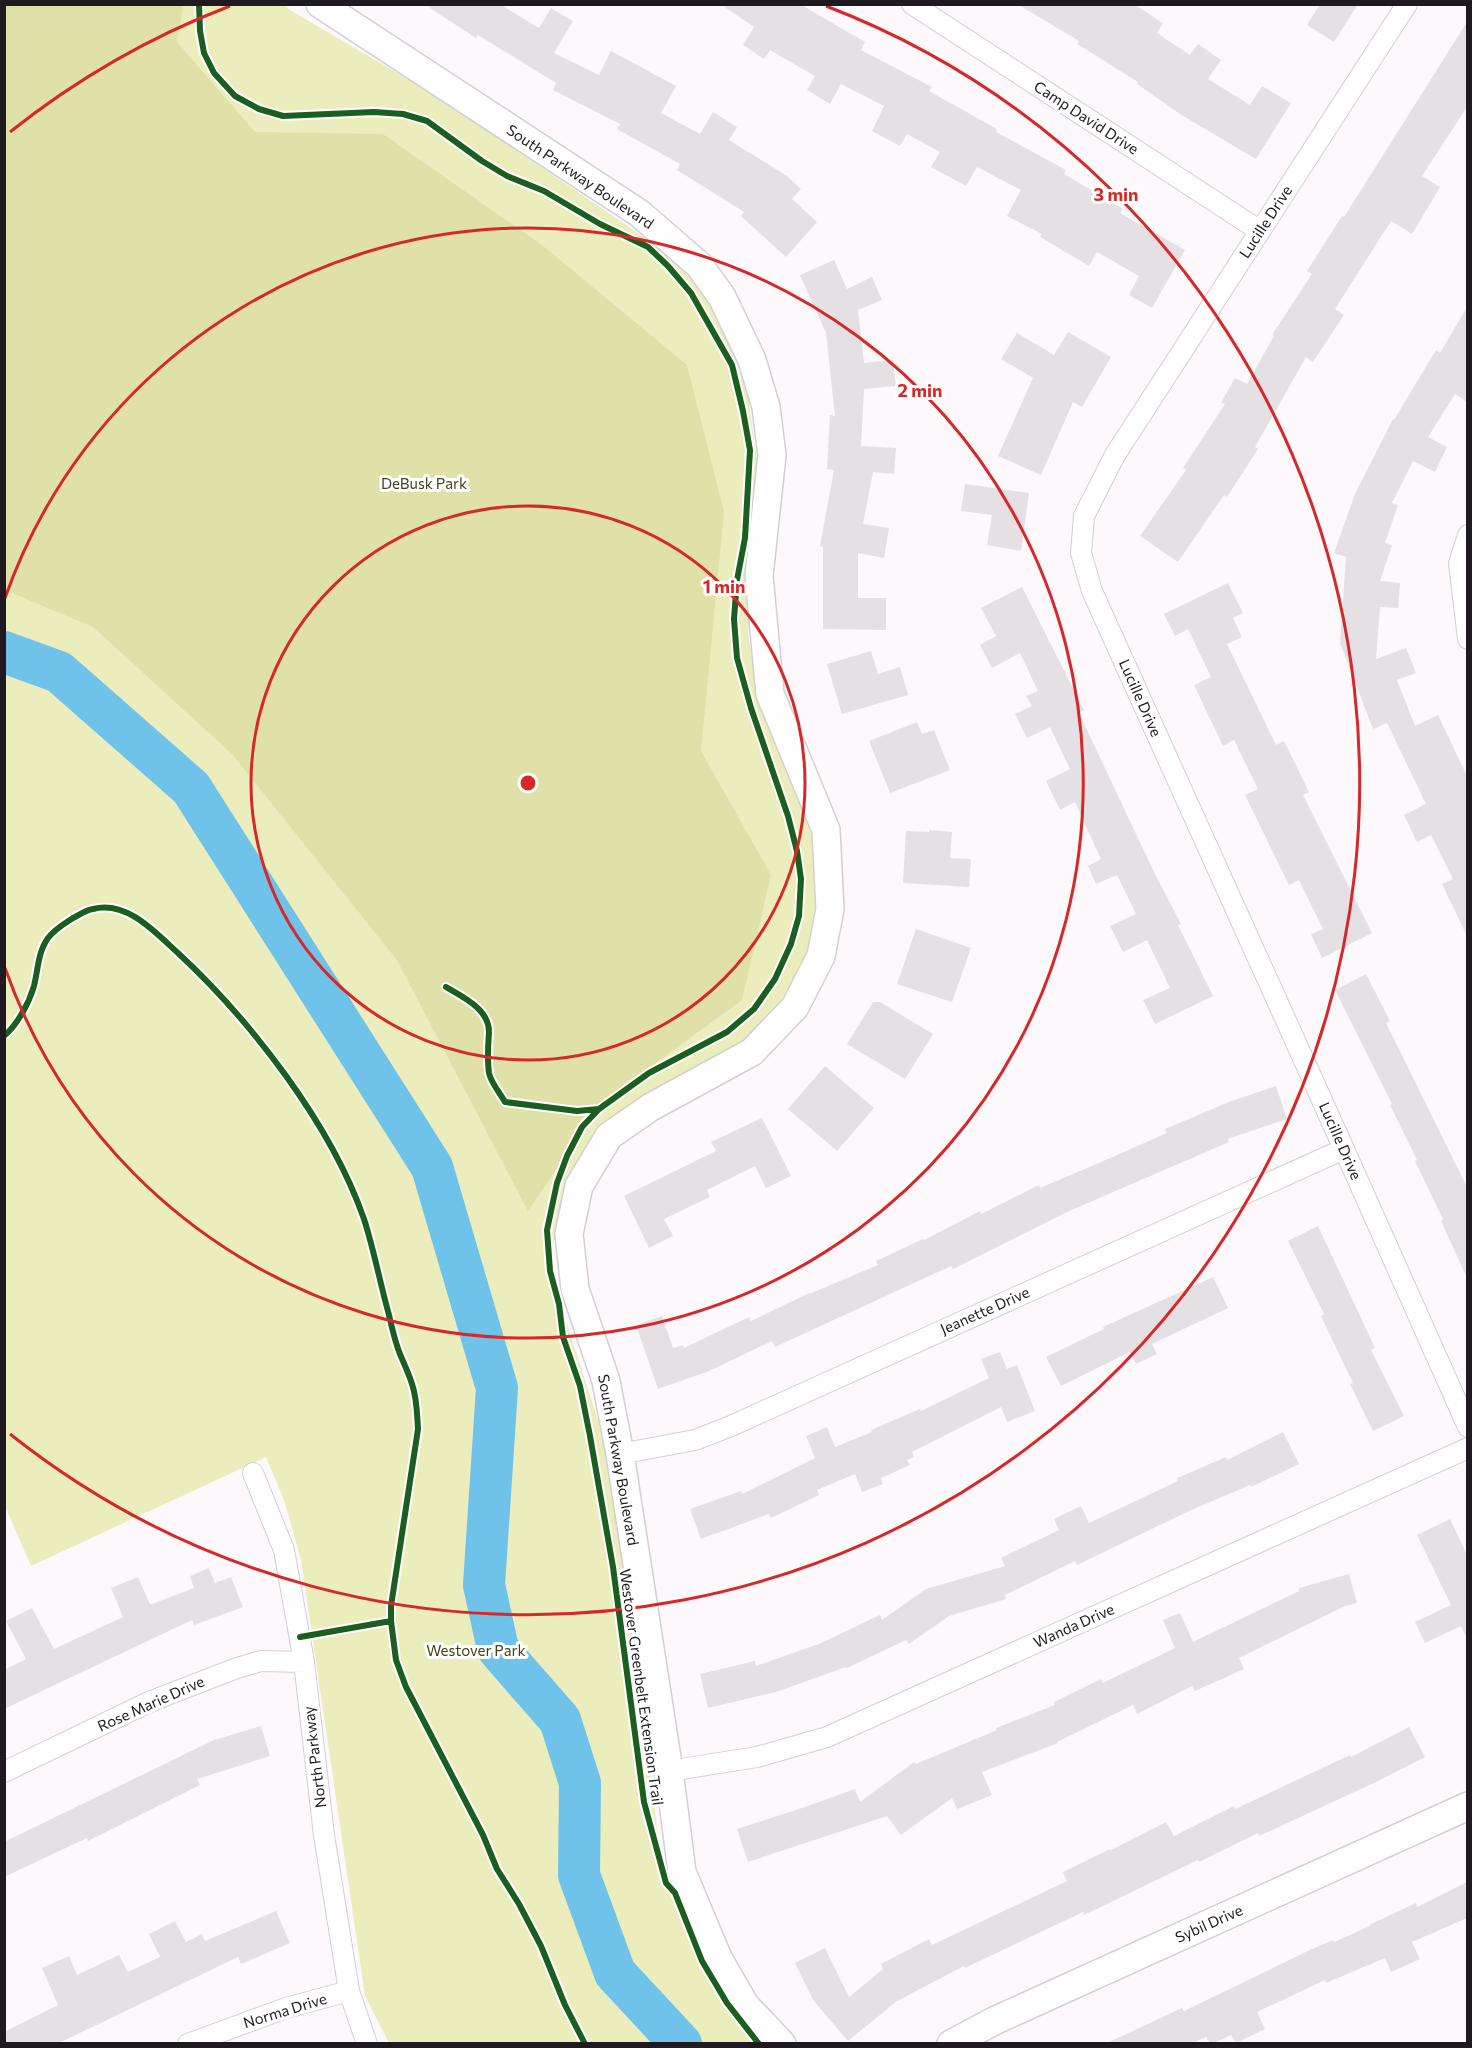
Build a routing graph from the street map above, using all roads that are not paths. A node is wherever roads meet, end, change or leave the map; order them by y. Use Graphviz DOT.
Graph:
graph roads {
  1 [pos="320,4"];
  2 [pos="912,4"];
  3 [pos="1407,4"];
  4 [pos="1260,231"];
  5 [pos="1467,535"];
  6 [pos="1467,639"];
  7 [pos="1344,1149"];
  8 [pos="1467,1427"];
  9 [pos="1467,1448"];
  10 [pos="620,1454"];
  11 [pos="253,1473"];
  12 [pos="304,1662"];
  13 [pos="669,1771"];
  14 [pos="4,1773"];
  15 [pos="1467,1806"];
  16 [pos="349,1992"];
  17 [pos="188,2043"];
  18 [pos="367,2043"];
  19 [pos="782,2043"];
  20 [pos="951,2043"];
  1 -- 10 [label="street, South Parkway Boulevard"];
  2 -- 4 [label="street, Camp David Drive"];
  3 -- 4 [label="street, Lucille Drive"];
  4 -- 7 [label="street, Lucille Drive"];
  5 -- 6 [label="street"];
  7 -- 8 [label="street, Lucille Drive"];
  7 -- 10 [label="street, Jeanette Drive"];
  9 -- 13 [label="street, Wanda Drive"];
  10 -- 13 [label="street, South Parkway Boulevard"];
  11 -- 12 [label="street, North Parkway"];
  12 -- 14 [label="street, Rose Marie Drive"];
  12 -- 16 [label="street, North Parkway"];
  13 -- 19 [label="street, South Parkway Boulevard"];
  15 -- 20 [label="street, Sybil Drive"];
  16 -- 17 [label="street, Norma Drive"];
  16 -- 18 [label="street, North Parkway"];
}
